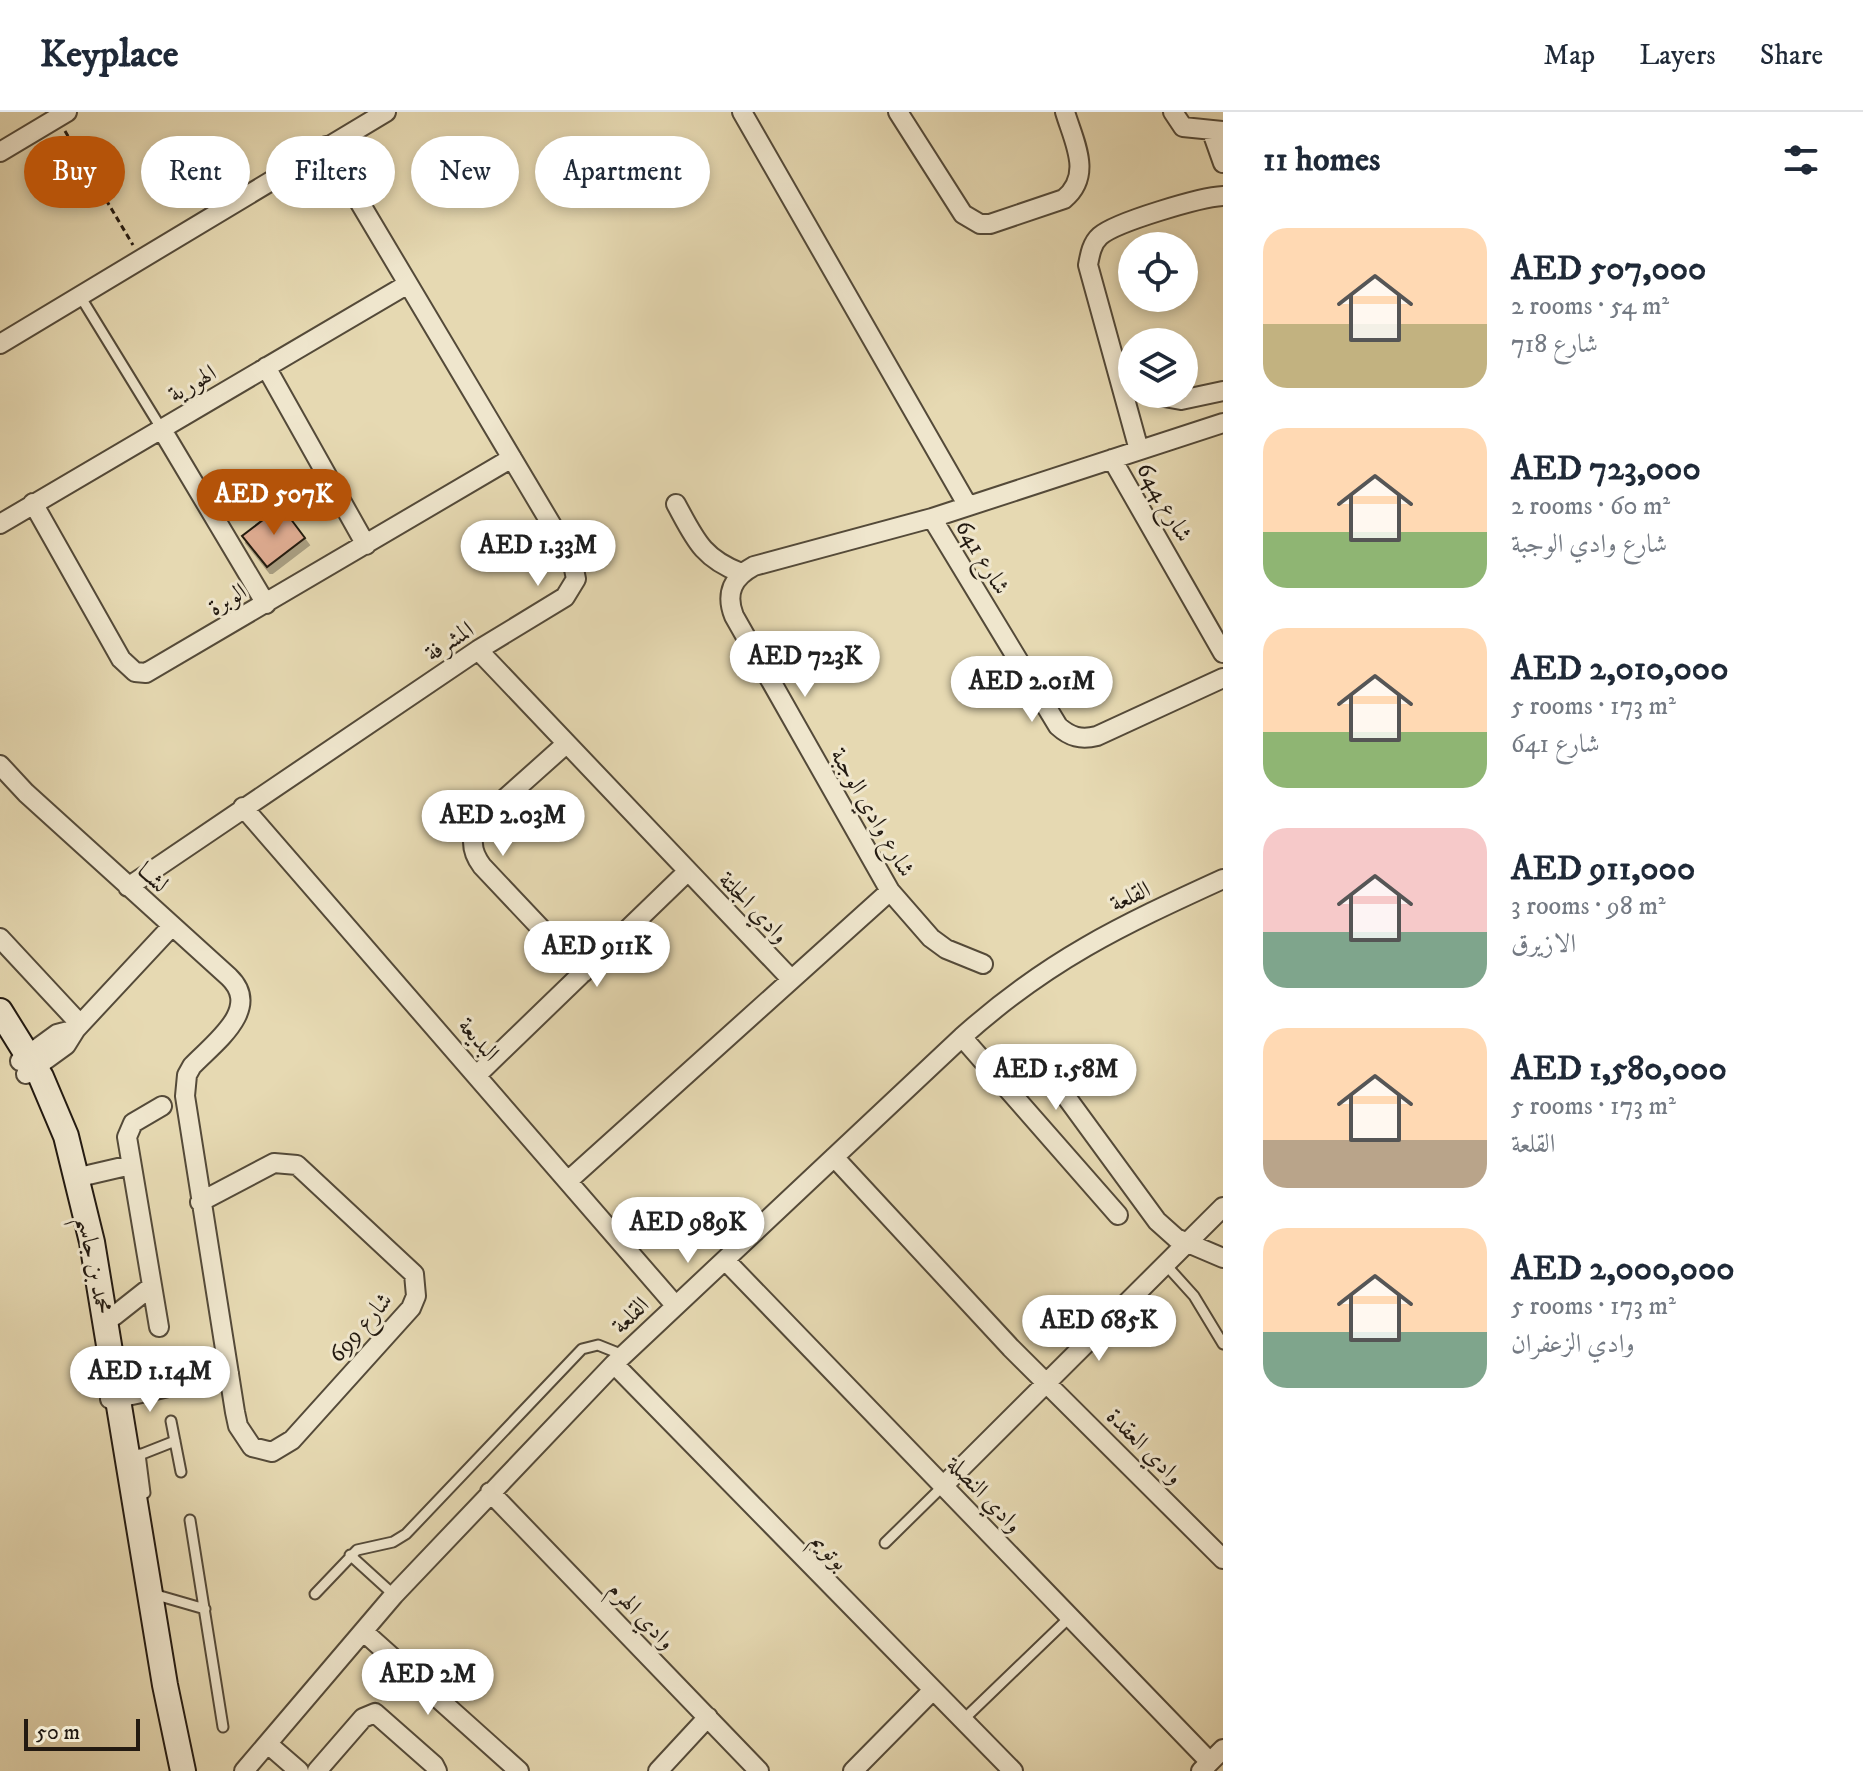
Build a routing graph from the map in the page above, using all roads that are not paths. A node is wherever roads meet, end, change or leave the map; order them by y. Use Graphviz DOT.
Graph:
graph roads {
  1 [pos="386,112"];
  2 [pos="742,112"];
  3 [pos="898,112"];
  4 [pos="1065,112"];
  5 [pos="1173,112"];
  6 [pos="62,115"];
  7 [pos="1218,132"];
  8 [pos="344,136"];
  9 [pos="0,152"];
  10 [pos="1223,163"];
  11 [pos="266,183"];
  12 [pos="1223,196"];
  13 [pos="363,208"];
  14 [pos="408,284"];
  15 [pos="80,296"];
  16 [pos="0,344"];
  17 [pos="1118,356"];
  18 [pos="266,367"];
  19 [pos="1223,391"];
  20 [pos="1198,396"];
  21 [pos="1131,408"];
  22 [pos="1223,424"];
  23 [pos="161,428"];
  24 [pos="1139,450"];
  25 [pos="512,458"];
  26 [pos="1112,459"];
  27 [pos="33,503"];
  28 [pos="676,504"];
  29 [pos="968,506"];
  30 [pos="932,518"];
  31 [pos="0,524"];
  32 [pos="366,545"];
  33 [pos="741,573"];
  34 [pos="266,604"];
  35 [pos="478,650"];
  36 [pos="1223,653"];
  37 [pos="1223,678"];
  38 [pos="566,744"];
  39 [pos="0,765"];
  40 [pos="243,807"];
  41 [pos="687,872"];
  42 [pos="1223,879"];
  43 [pos="128,887"];
  44 [pos="890,891"];
  45 [pos="172,926"];
  46 [pos="0,938"];
  47 [pos="983,964"];
  48 [pos="583,973"];
  49 [pos="790,978"];
  50 [pos="0,1010"];
  51 [pos="78,1027"];
  52 [pos="0,1030"];
  53 [pos="962,1037"];
  54 [pos="1037,1057"];
  55 [pos="27,1065"];
  56 [pos="478,1074"];
  57 [pos="162,1106"];
  58 [pos="58,1111"];
  59 [pos="834,1157"];
  60 [pos="131,1165"];
  61 [pos="88,1175"];
  62 [pos="569,1180"];
  63 [pos="200,1202"];
  64 [pos="1223,1207"];
  65 [pos="1118,1215"];
  66 [pos="1189,1243"];
  67 [pos="1223,1258"];
  68 [pos="725,1260"];
  69 [pos="1166,1265"];
  70 [pos="152,1286"];
  71 [pos="675,1305"];
  72 [pos="111,1325"];
  73 [pos="159,1327"];
  74 [pos="1223,1344"];
  75 [pos="618,1360"];
  76 [pos="229,1373"];
  77 [pos="1048,1385"];
  78 [pos="114,1391"];
  79 [pos="171,1421"];
  80 [pos="175,1441"];
  81 [pos="134,1456"];
  82 [pos="181,1472"];
  83 [pos="943,1486"];
  84 [pos="490,1492"];
  85 [pos="190,1520"];
  86 [pos="885,1543"];
  87 [pos="350,1555"];
  88 [pos="1223,1559"];
  89 [pos="315,1594"];
  90 [pos="394,1595"];
  91 [pos="160,1596"];
  92 [pos="205,1609"];
  93 [pos="1070,1617"];
  94 [pos="364,1632"];
  95 [pos="933,1690"];
  96 [pos="708,1717"];
  97 [pos="963,1720"];
  98 [pos="173,1725"];
  99 [pos="223,1727"];
  100 [pos="269,1745"];
  101 [pos="1211,1761"];
  102 [pos="174,1771"];
  103 [pos="183,1771"];
  104 [pos="244,1771"];
  105 [pos="299,1771"];
  106 [pos="317,1771"];
  107 [pos="437,1771"];
  108 [pos="519,1771"];
  109 [pos="658,1771"];
  110 [pos="759,1771"];
  111 [pos="853,1771"];
  112 [pos="1013,1771"];
  1 -- 8 [label="street"];
  2 -- 29 [label="street"];
  3 -- 4 [label="street"];
  5 -- 7 [label="street"];
  6 -- 9 [label="street"];
  7 -- 10 [label="street"];
  11 -- 15 [label="street"];
  12 -- 17 [label="street"];
  13 -- 14 [label="street, المشرفة"];
  14 -- 18 [label="street, الهورية"];
  14 -- 25 [label="street, المشرفة"];
  15 -- 16 [label="street"];
  15 -- 23 [label="lane"];
  18 -- 23 [label="street, الهورية"];
  18 -- 32 [label="street"];
  19 -- 20 [label="street"];
  21 -- 24 [label="street"];
  22 -- 24 [label="street, شارع 641"];
  23 -- 27 [label="street, الهورية"];
  23 -- 34 [label="street"];
  24 -- 26 [label="street, شارع 641"];
  25 -- 32 [label="street, الوبرة"];
  25 -- 35 [label="street, المشرفة"];
  26 -- 29 [label="street, شارع 641"];
  26 -- 36 [label="street, شارع 644"];
  27 -- 31 [label="street, الهورية"];
  27 -- 34 [label="street, الوبرة"];
  28 -- 33 [label="street"];
  29 -- 30 [label="street, شارع 641"];
  30 -- 33 [label="street"];
  30 -- 37 [label="street, شارع 641"];
  32 -- 34 [label="street, الوبرة"];
  33 -- 44 [label="street, شارع وادي الوجبة"];
  35 -- 38 [label="street, وادي الجلتة"];
  35 -- 40 [label="street, المشرفة"];
  38 -- 41 [label="street, وادي الجلتة"];
  38 -- 48 [label="street"];
  39 -- 43 [label="street, لشــا"];
  40 -- 43 [label="street, المشرفة"];
  40 -- 56 [label="street, البديعة"];
  41 -- 48 [label="street"];
  41 -- 49 [label="street, وادي الجلتة"];
  42 -- 53 [label="street, القلعة"];
  43 -- 45 [label="street, لشــا"];
  44 -- 47 [label="street, شارع وادي الوجبة"];
  44 -- 49 [label="street"];
  45 -- 51 [label="street, لشــا"];
  45 -- 63 [label="street, شارع 699"];
  46 -- 51 [label="street"];
  48 -- 56 [label="street"];
  49 -- 62 [label="street, وادي الجلتة"];
  50 -- 55 [label="street, محمد بن جاسم"];
  51 -- 55 [label="street, لشــا"];
  52 -- 55 [label="street, محمد بن جاسم"];
  53 -- 59 [label="street, القلعة"];
  53 -- 65 [label="street"];
  54 -- 66 [label="street"];
  55 -- 58 [label="street, محمد بن جاسم"];
  55 -- 78 [label="street, محمد بن جاسم"];
  56 -- 62 [label="street, البديعة"];
  57 -- 60 [label="street"];
  58 -- 61 [label="street"];
  58 -- 72 [label="street, محمد بن جاسم"];
  59 -- 68 [label="street, القلعة"];
  59 -- 77 [label="street, وادي العقدة"];
  60 -- 61 [label="street"];
  60 -- 70 [label="street"];
  61 -- 72 [label="street"];
  62 -- 71 [label="street, البديعة"];
  63 -- 76 [label="street, شارع 699"];
  63 -- 76 [label="street, شارع 699"];
  64 -- 66 [label="street"];
  66 -- 67 [label="street"];
  66 -- 69 [label="street"];
  68 -- 71 [label="street, القلعة"];
  68 -- 83 [label="street, وادي النصلة"];
  69 -- 74 [label="lane"];
  69 -- 77 [label="street"];
  70 -- 72 [label="street"];
  70 -- 73 [label="street"];
  71 -- 75 [label="street, القلعة"];
  72 -- 78 [label="street, محمد بن جاسم"];
  75 -- 84 [label="street, القلعة"];
  75 -- 87 [label="lane"];
  75 -- 95 [label="street, بوتويم"];
  76 -- 78 [label="street"];
  77 -- 83 [label="street"];
  77 -- 88 [label="street, وادي العقدة"];
  78 -- 81 [label="street, محمد بن جاسم"];
  78 -- 102 [label="street, محمد بن جاسم"];
  79 -- 80 [label="lane"];
  80 -- 81 [label="lane"];
  80 -- 82 [label="lane"];
  81 -- 91 [label="lane"];
  81 -- 98 [label="street, محمد بن جاسم"];
  83 -- 86 [label="lane"];
  83 -- 93 [label="street, وادي النصلة"];
  84 -- 90 [label="street, القلعة"];
  84 -- 96 [label="street, وادي الهرم"];
  85 -- 92 [label="lane"];
  87 -- 89 [label="lane"];
  87 -- 90 [label="lane"];
  90 -- 94 [label="street, القلعة"];
  91 -- 92 [label="lane"];
  91 -- 98 [label="lane"];
  92 -- 99 [label="lane"];
  93 -- 97 [label="lane"];
  93 -- 101 [label="street, وادي النصلة"];
  94 -- 100 [label="street, القلعة"];
  94 -- 108 [label="street"];
  95 -- 97 [label="street, بوتويم"];
  95 -- 111 [label="street"];
  96 -- 109 [label="street"];
  96 -- 110 [label="street, وادي الهرم"];
  97 -- 112 [label="street, بوتويم"];
  98 -- 103 [label="street, محمد بن جاسم"];
  100 -- 104 [label="street, القلعة"];
  100 -- 105 [label="street"];
  106 -- 107 [label="street"];
}
